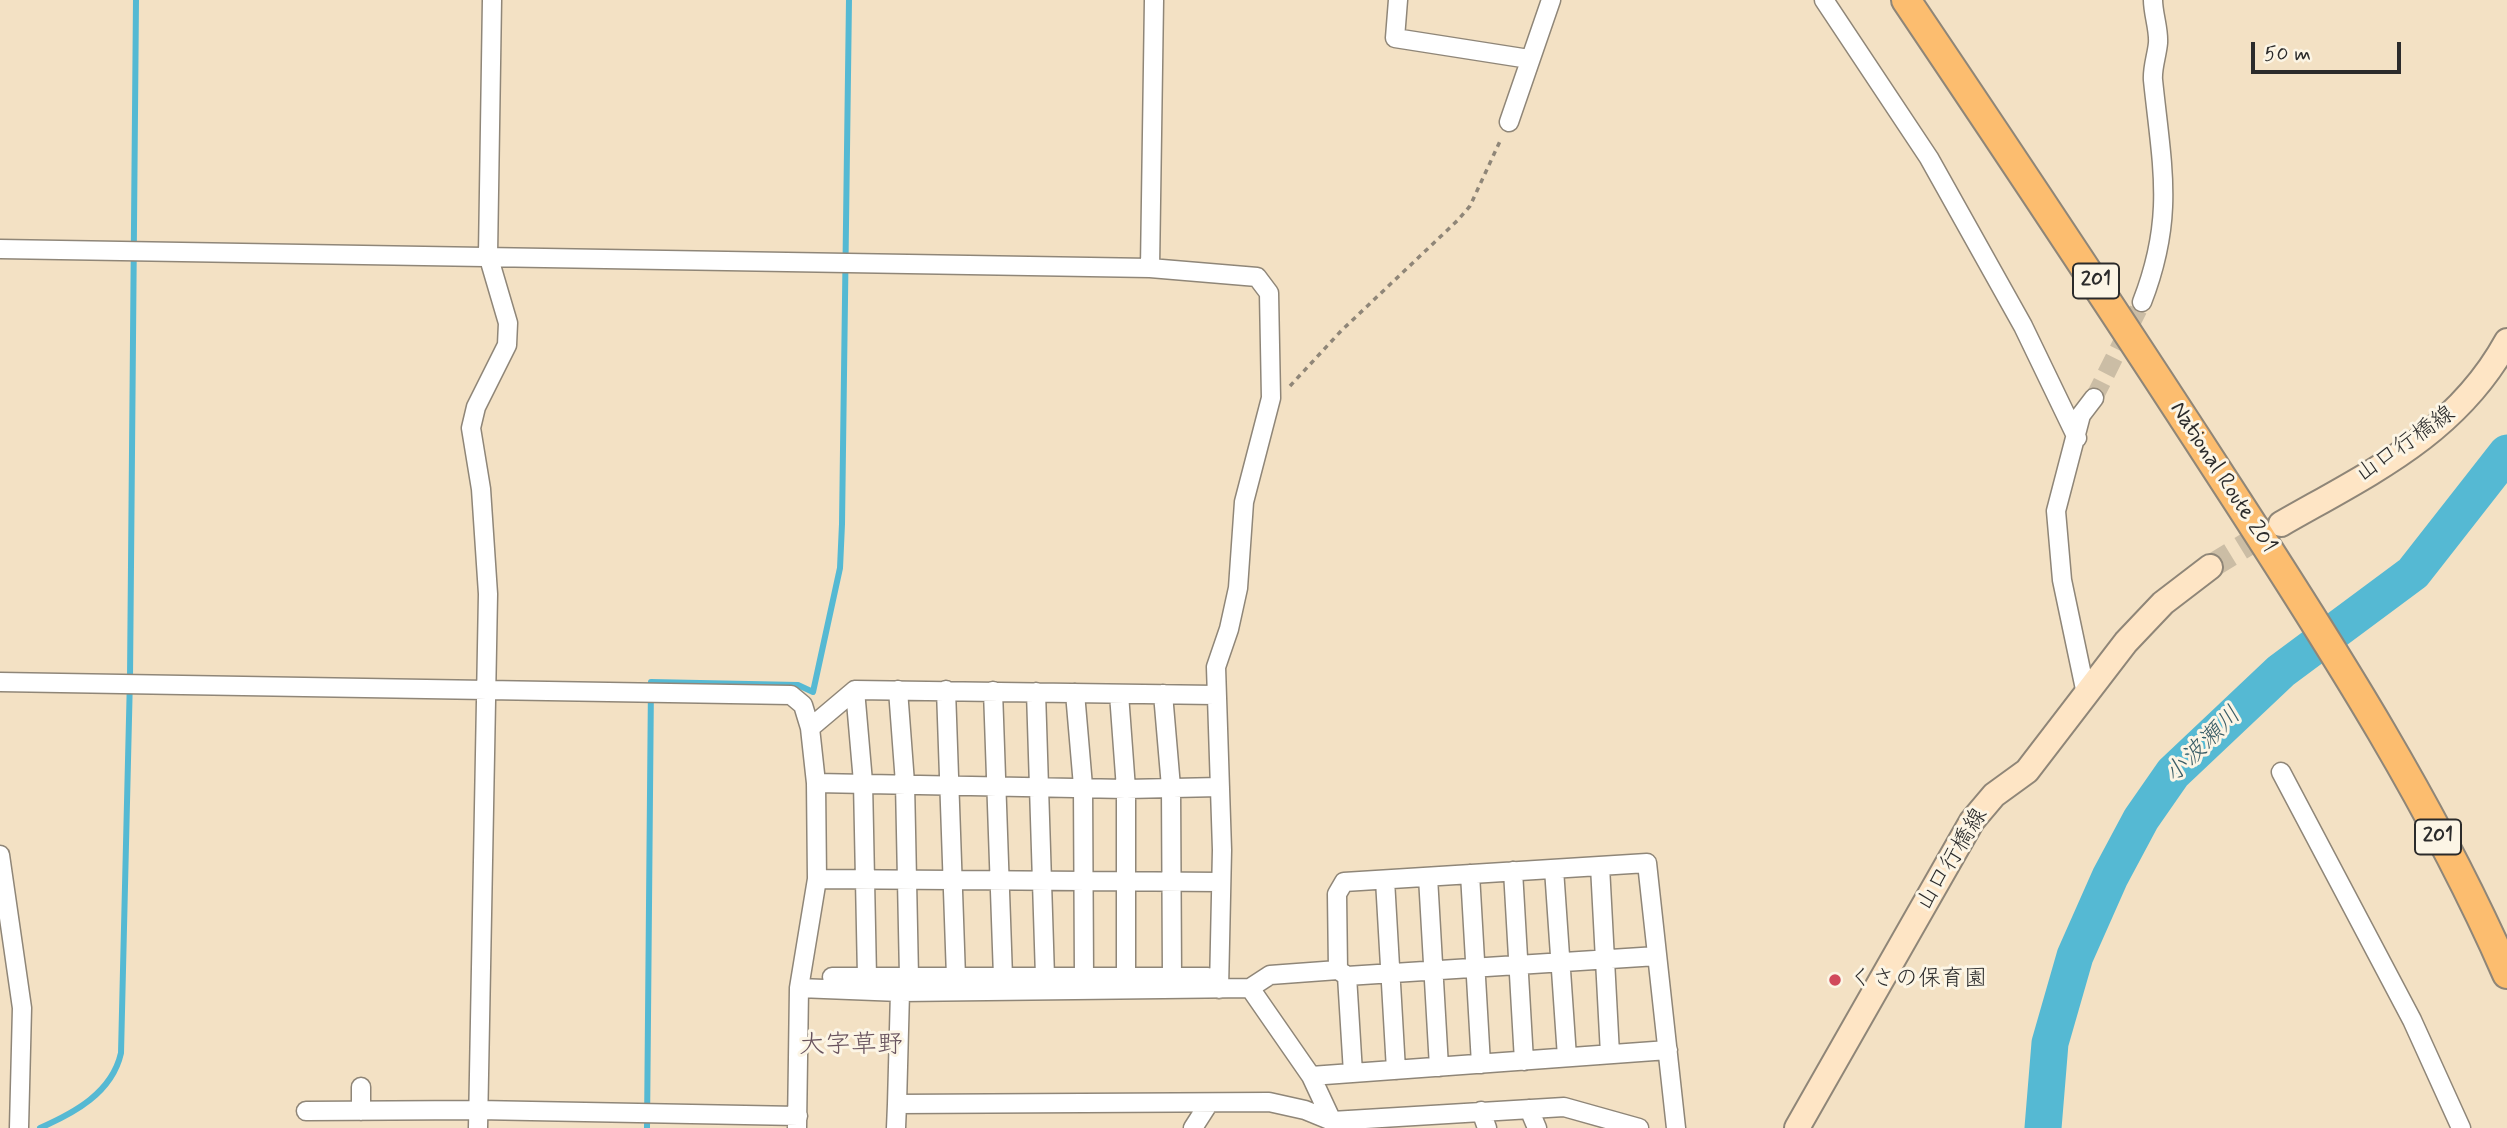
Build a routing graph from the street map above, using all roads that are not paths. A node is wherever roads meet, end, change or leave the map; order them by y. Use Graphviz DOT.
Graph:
graph roads {
  1 [pos="492,0"];
  2 [pos="1154,0"];
  3 [pos="1398,0"];
  4 [pos="1552,0"];
  5 [pos="1824,0"];
  6 [pos="1906,0"];
  7 [pos="2153,0"];
  8 [pos="1529,60"];
  9 [pos="1509,122"];
  10 [pos="0,249"];
  11 [pos="488,255"];
  12 [pos="1150,268"];
  13 [pos="2142,303"];
  14 [pos="2507,341"];
  15 [pos="2094,398"];
  16 [pos="2077,438"];
  17 [pos="2281,524"];
  18 [pos="2210,567"];
  19 [pos="0,682"];
  20 [pos="484,688"];
  21 [pos="855,690"];
  22 [pos="898,690"];
  23 [pos="946,690"];
  24 [pos="993,691"];
  25 [pos="1035,692"];
  26 [pos="1075,693"];
  27 [pos="1119,694"];
  28 [pos="1163,694"];
  29 [pos="2086,694"];
  30 [pos="1215,695"];
  31 [pos="810,728"];
  32 [pos="2281,772"];
  33 [pos="863,782"];
  34 [pos="816,783"];
  35 [pos="905,783"];
  36 [pos="952,783"];
  37 [pos="998,785"];
  38 [pos="1040,785"];
  39 [pos="1083,786"];
  40 [pos="1171,787"];
  41 [pos="1220,787"];
  42 [pos="1126,789"];
  43 [pos="0,855"];
  44 [pos="1600,866"];
  45 [pos="1554,869"];
  46 [pos="1513,872"];
  47 [pos="1471,874"];
  48 [pos="1428,877"];
  49 [pos="817,878"];
  50 [pos="867,879"];
  51 [pos="908,879"];
  52 [pos="954,880"];
  53 [pos="1001,880"];
  54 [pos="1385,880"];
  55 [pos="1044,881"];
  56 [pos="1085,881"];
  57 [pos="1126,881"];
  58 [pos="1172,882"];
  59 [pos="1221,882"];
  60 [pos="1657,956"];
  61 [pos="1605,959"];
  62 [pos="1561,962"];
  63 [pos="1519,965"];
  64 [pos="1476,968"];
  65 [pos="1433,970"];
  66 [pos="1343,973"];
  67 [pos="1390,973"];
  68 [pos="2507,974"];
  69 [pos="832,977"];
  70 [pos="867,977"];
  71 [pos="956,977"];
  72 [pos="1003,977"];
  73 [pos="1045,977"];
  74 [pos="1084,977"];
  75 [pos="1126,977"];
  76 [pos="1172,977"];
  77 [pos="1213,983"];
  78 [pos="905,984"];
  79 [pos="799,988"];
  80 [pos="1250,988"];
  81 [pos="1668,1050"];
  82 [pos="1610,1054"];
  83 [pos="1567,1057"];
  84 [pos="1524,1060"];
  85 [pos="1481,1064"];
  86 [pos="1439,1067"];
  87 [pos="1396,1070"];
  88 [pos="1353,1073"];
  89 [pos="1311,1076"];
  90 [pos="361,1087"];
  91 [pos="1209,1103"];
  92 [pos="897,1104"];
  93 [pos="1529,1109"];
  94 [pos="306,1111"];
  95 [pos="361,1111"];
  96 [pos="478,1119"];
  97 [pos="1484,1120"];
  98 [pos="734,1121"];
  99 [pos="1321,1121"];
  100 [pos="1437,1121"];
  101 [pos="798,1122"];
  102 [pos="1387,1123"];
  103 [pos="19,1128"];
  104 [pos="896,1128"];
  105 [pos="1193,1128"];
  106 [pos="1537,1128"];
  107 [pos="1639,1128"];
  108 [pos="1676,1128"];
  109 [pos="1797,1128"];
  110 [pos="2461,1128"];
  1 -- 11 [label="street"];
  2 -- 12 [label="street"];
  3 -- 8 [label="street"];
  4 -- 8 [label="street"];
  5 -- 16 [label="street"];
  6 -- 68 [label="highway, National Route 201 / 201"];
  7 -- 13 [label="street"];
  8 -- 9 [label="street"];
  10 -- 11 [label="street"];
  11 -- 12 [label="street"];
  11 -- 20 [label="street"];
  12 -- 30 [label="street"];
  14 -- 17 [label="main road, 山口行橋線"];
  15 -- 16 [label="street"];
  16 -- 29 [label="street"];
  18 -- 29 [label="main road, 山口行橋線"];
  19 -- 20 [label="street"];
  20 -- 31 [label="street"];
  20 -- 96 [label="street"];
  21 -- 22 [label="street"];
  21 -- 31 [label="street"];
  21 -- 33 [label="street"];
  22 -- 23 [label="street"];
  22 -- 35 [label="street"];
  23 -- 24 [label="street"];
  23 -- 36 [label="street"];
  24 -- 25 [label="street"];
  24 -- 37 [label="street"];
  25 -- 26 [label="street"];
  25 -- 38 [label="street"];
  26 -- 27 [label="street"];
  26 -- 39 [label="street"];
  27 -- 28 [label="street"];
  27 -- 42 [label="street"];
  28 -- 30 [label="street"];
  28 -- 40 [label="street"];
  29 -- 109 [label="main road, 山口行橋線"];
  30 -- 41 [label="street"];
  31 -- 34 [label="street"];
  32 -- 110 [label="street"];
  33 -- 34 [label="street"];
  33 -- 35 [label="street"];
  33 -- 50 [label="street"];
  34 -- 49 [label="street"];
  35 -- 36 [label="street"];
  35 -- 51 [label="street"];
  36 -- 37 [label="street"];
  36 -- 52 [label="street"];
  37 -- 38 [label="street"];
  37 -- 53 [label="street"];
  38 -- 39 [label="street"];
  38 -- 55 [label="street"];
  39 -- 42 [label="street"];
  39 -- 56 [label="street"];
  40 -- 41 [label="street"];
  40 -- 42 [label="street"];
  40 -- 58 [label="street"];
  41 -- 59 [label="street"];
  42 -- 57 [label="street"];
  43 -- 103 [label="street"];
  44 -- 45 [label="street"];
  44 -- 60 [label="street"];
  44 -- 61 [label="street"];
  45 -- 46 [label="street"];
  45 -- 62 [label="street"];
  46 -- 47 [label="street"];
  46 -- 63 [label="street"];
  47 -- 48 [label="street"];
  47 -- 64 [label="street"];
  48 -- 54 [label="street"];
  48 -- 65 [label="street"];
  49 -- 50 [label="street"];
  49 -- 79 [label="street"];
  50 -- 51 [label="street"];
  50 -- 70 [label="street"];
  51 -- 52 [label="street"];
  51 -- 78 [label="street"];
  52 -- 53 [label="street"];
  52 -- 71 [label="street"];
  53 -- 55 [label="street"];
  53 -- 72 [label="street"];
  54 -- 66 [label="street"];
  54 -- 67 [label="street"];
  55 -- 56 [label="street"];
  55 -- 73 [label="street"];
  56 -- 57 [label="street"];
  56 -- 74 [label="street"];
  57 -- 58 [label="street"];
  57 -- 75 [label="street"];
  58 -- 59 [label="street"];
  58 -- 76 [label="street"];
  59 -- 77 [label="street"];
  60 -- 61 [label="street"];
  60 -- 81 [label="street"];
  61 -- 62 [label="street"];
  61 -- 82 [label="street"];
  62 -- 63 [label="street"];
  62 -- 83 [label="street"];
  63 -- 64 [label="street"];
  63 -- 84 [label="street"];
  64 -- 65 [label="street"];
  64 -- 85 [label="street"];
  65 -- 67 [label="street"];
  65 -- 86 [label="street"];
  66 -- 67 [label="street"];
  66 -- 80 [label="street"];
  66 -- 88 [label="street"];
  67 -- 87 [label="street"];
  69 -- 70 [label="street"];
  70 -- 78 [label="street"];
  71 -- 72 [label="street"];
  71 -- 78 [label="street"];
  72 -- 73 [label="street"];
  73 -- 74 [label="street"];
  74 -- 75 [label="street"];
  75 -- 76 [label="street"];
  76 -- 77 [label="street"];
  77 -- 78 [label="street"];
  77 -- 80 [label="street"];
  78 -- 79 [label="street"];
  78 -- 92 [label="street"];
  79 -- 101 [label="street"];
  80 -- 89 [label="street"];
  81 -- 82 [label="street"];
  81 -- 108 [label="street"];
  82 -- 83 [label="street"];
  83 -- 84 [label="street"];
  84 -- 85 [label="street"];
  85 -- 86 [label="street"];
  86 -- 87 [label="street"];
  87 -- 88 [label="street"];
  88 -- 89 [label="street"];
  89 -- 99 [label="street"];
  90 -- 95 [label="street"];
  91 -- 92 [label="street"];
  91 -- 99 [label="street"];
  91 -- 105 [label="street"];
  92 -- 104 [label="street"];
  93 -- 97 [label="street"];
  93 -- 106 [label="street"];
  93 -- 107 [label="street"];
  94 -- 95 [label="street"];
  95 -- 96 [label="street"];
  96 -- 98 [label="street"];
  97 -- 100 [label="street"];
  98 -- 101 [label="street"];
  99 -- 102 [label="street"];
  100 -- 102 [label="street"];
}
